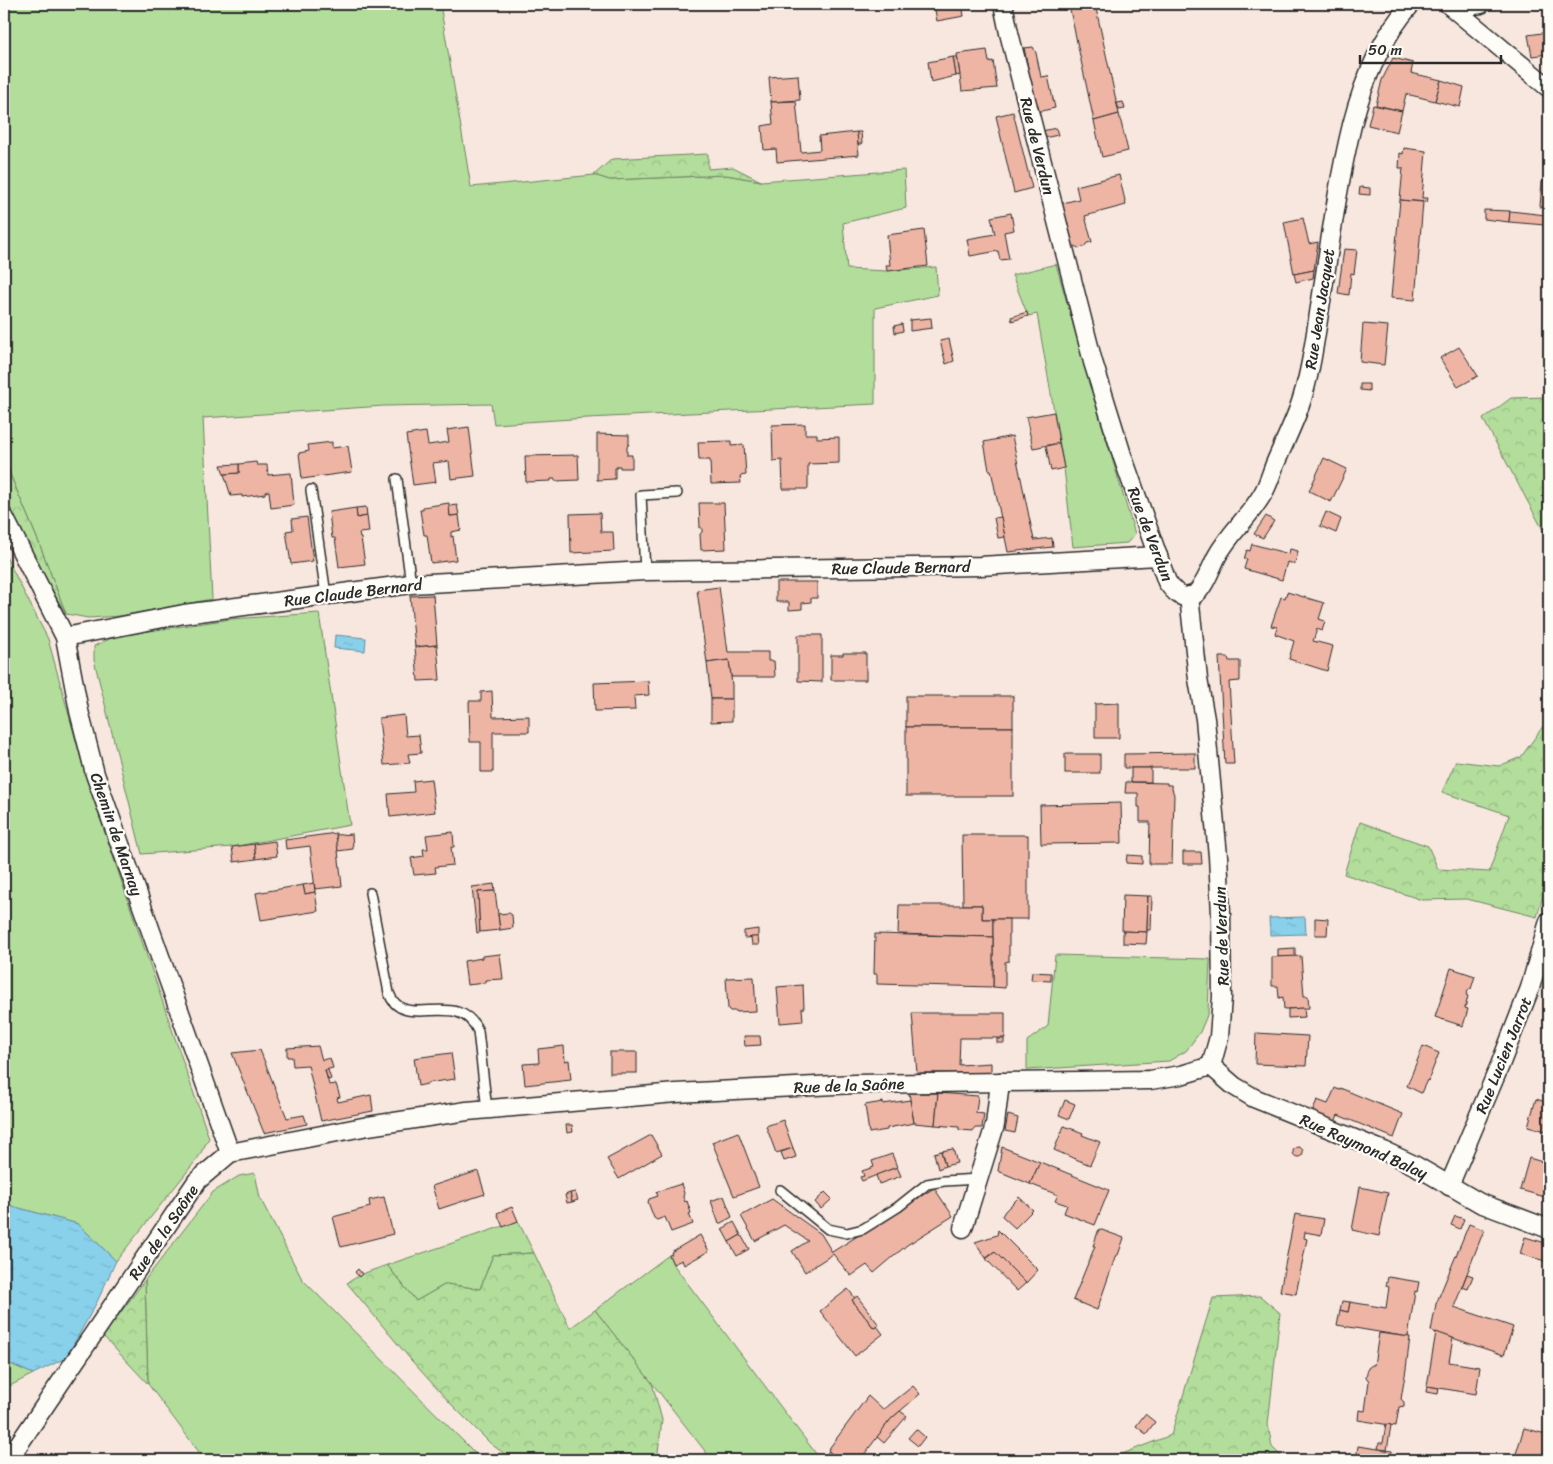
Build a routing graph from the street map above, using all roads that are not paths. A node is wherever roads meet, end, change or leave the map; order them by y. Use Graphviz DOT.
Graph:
graph roads {
  1 [pos="1003,4"];
  2 [pos="1411,4"];
  3 [pos="1481,4"];
  4 [pos="1451,6"];
  5 [pos="1549,88"];
  6 [pos="397,479"];
  7 [pos="311,490"];
  8 [pos="677,493"];
  9 [pos="4,517"];
  10 [pos="1158,556"];
  11 [pos="645,571"];
  12 [pos="410,584"];
  13 [pos="326,595"];
  14 [pos="1189,596"];
  15 [pos="65,637"];
  16 [pos="370,893"];
  17 [pos="1548,927"];
  18 [pos="1211,1066"];
  19 [pos="1000,1082"];
  20 [pos="487,1110"];
  21 [pos="230,1154"];
  22 [pos="979,1179"];
  23 [pos="1449,1186"];
  24 [pos="780,1190"];
  25 [pos="963,1228"];
  26 [pos="1549,1229"];
  27 [pos="8,1460"];
  1 -- 10 [label="street, Rue de Verdun"];
  2 -- 14 [label="street, Rue Jean Jacquet"];
  3 -- 4 [label="street"];
  4 -- 5 [label="street"];
  6 -- 12 [label="lane"];
  7 -- 13 [label="lane"];
  8 -- 11 [label="lane"];
  9 -- 15 [label="street, Chemin de Marnay"];
  10 -- 11 [label="street, Rue Claude Bernard"];
  10 -- 14 [label="street, Rue de Verdun"];
  11 -- 12 [label="street, Rue Claude Bernard"];
  12 -- 13 [label="street, Rue Claude Bernard"];
  13 -- 15 [label="street, Rue Claude Bernard"];
  14 -- 18 [label="street, Rue de Verdun"];
  15 -- 21 [label="street, Chemin de Marnay"];
  16 -- 20 [label="lane"];
  17 -- 23 [label="street, Rue Lucien Jarrot"];
  18 -- 19 [label="street, Rue de la Saône"];
  18 -- 23 [label="street, Rue Raymond Balay"];
  19 -- 20 [label="street, Rue de la Saône"];
  19 -- 22 [label="street"];
  20 -- 21 [label="street, Rue de la Saône"];
  21 -- 27 [label="street, Rue de la Saône"];
  22 -- 24 [label="lane"];
  22 -- 25 [label="street"];
  23 -- 26 [label="street, Rue Raymond Balay"];
}
